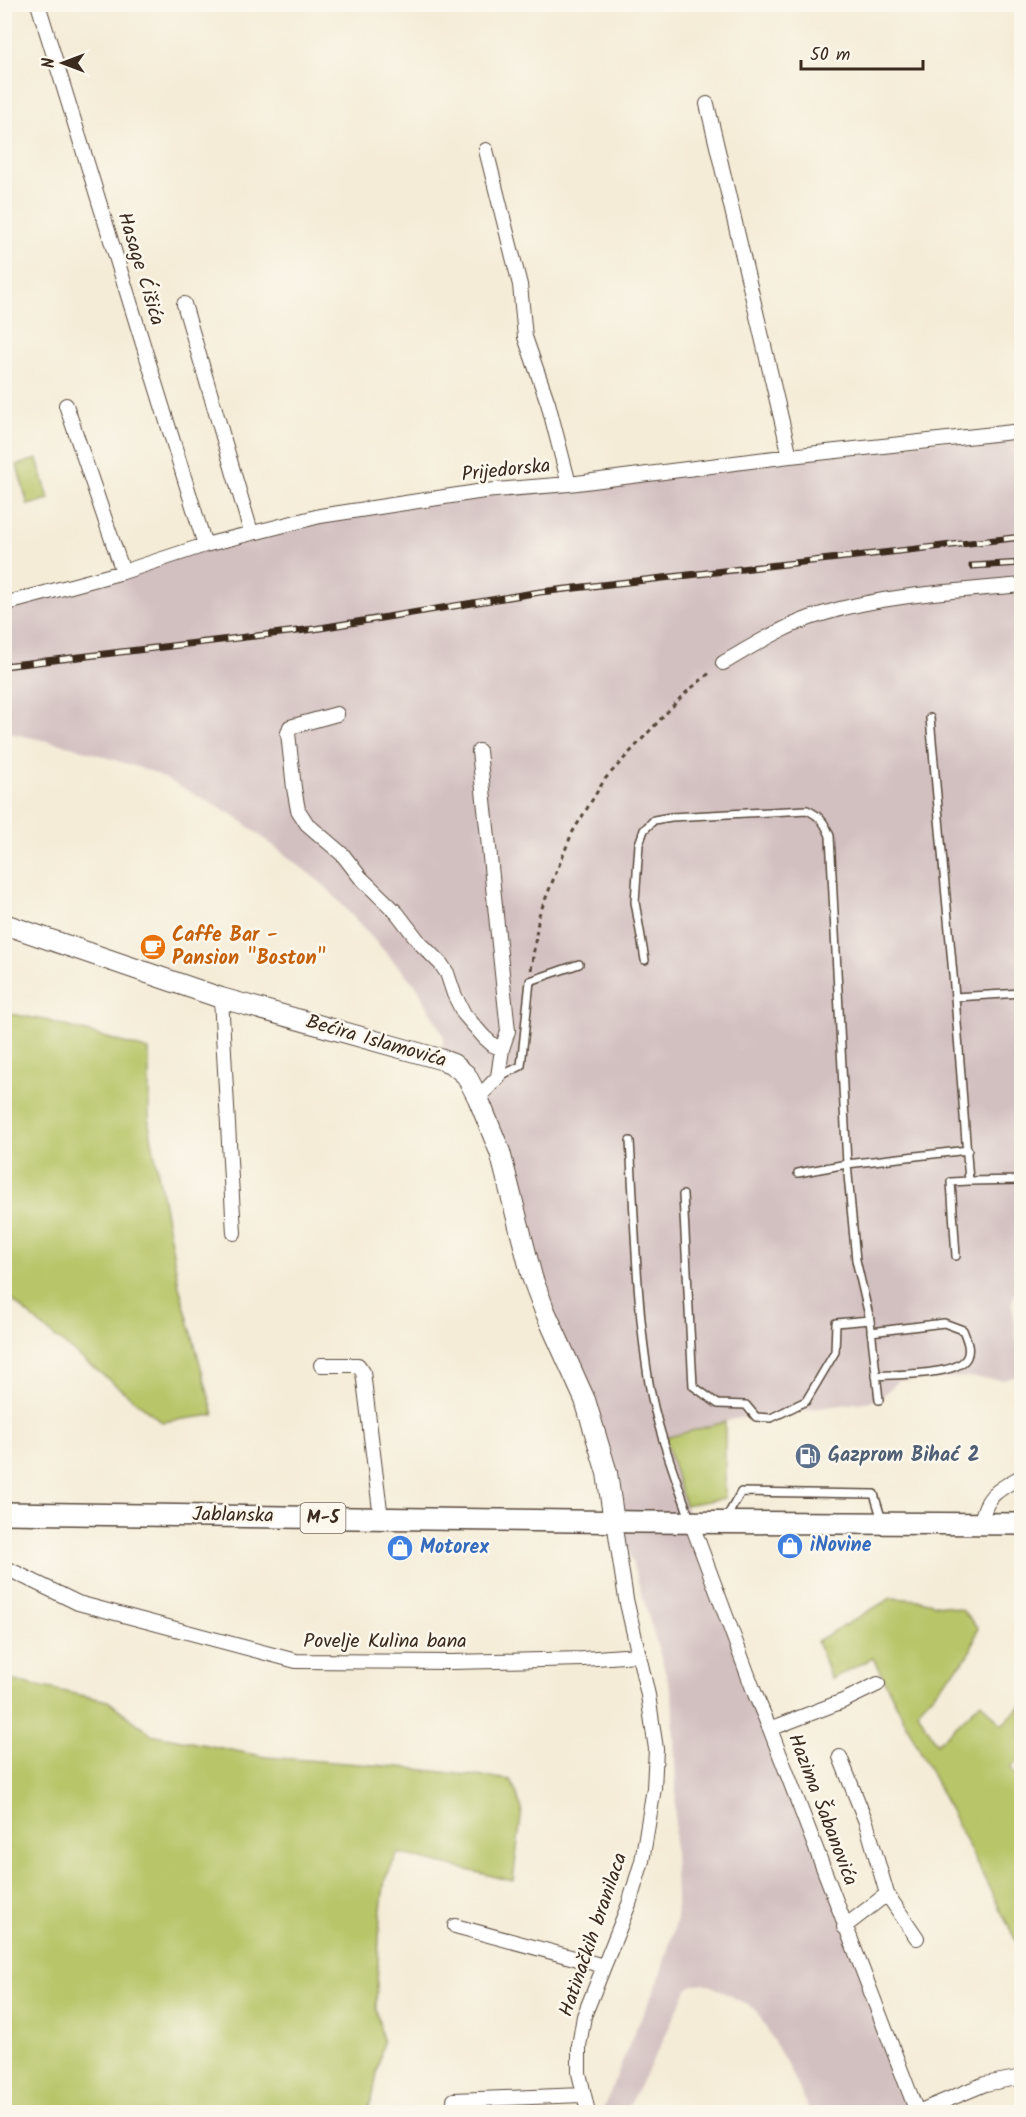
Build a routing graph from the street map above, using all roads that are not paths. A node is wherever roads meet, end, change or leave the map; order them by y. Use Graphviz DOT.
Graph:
graph roads {
  1 [pos="38,4"];
  2 [pos="707,104"];
  3 [pos="486,150"];
  4 [pos="184,304"];
  5 [pos="66,405"];
  6 [pos="1022,431"];
  7 [pos="790,456"];
  8 [pos="569,484"];
  9 [pos="252,532"];
  10 [pos="205,545"];
  11 [pos="123,572"];
  12 [pos="1022,585"];
  13 [pos="4,604"];
  14 [pos="723,663"];
  15 [pos="337,714"];
  16 [pos="930,717"];
  17 [pos="479,751"];
  18 [pos="4,924"];
  19 [pos="645,960"];
  20 [pos="579,964"];
  21 [pos="1022,993"];
  22 [pos="956,997"];
  23 [pos="220,998"];
  24 [pos="502,1050"];
  25 [pos="498,1077"];
  26 [pos="478,1098"];
  27 [pos="630,1141"];
  28 [pos="968,1150"];
  29 [pos="847,1164"];
  30 [pos="798,1173"];
  31 [pos="1022,1180"];
  32 [pos="969,1181"];
  33 [pos="683,1195"];
  34 [pos="234,1233"];
  35 [pos="956,1256"];
  36 [pos="870,1320"];
  37 [pos="871,1332"];
  38 [pos="321,1365"];
  39 [pos="876,1376"];
  40 [pos="879,1400"];
  41 [pos="1022,1476"];
  42 [pos="4,1513"];
  43 [pos="381,1518"];
  44 [pos="614,1522"];
  45 [pos="691,1522"];
  46 [pos="724,1522"];
  47 [pos="883,1522"];
  48 [pos="981,1523"];
  49 [pos="1022,1524"];
  50 [pos="4,1567"];
  51 [pos="637,1655"];
  52 [pos="878,1684"];
  53 [pos="770,1729"];
  54 [pos="840,1757"];
  55 [pos="887,1894"];
  56 [pos="454,1926"];
  57 [pos="844,1927"];
  58 [pos="917,1938"];
  59 [pos="604,1966"];
  60 [pos="1022,2077"];
  61 [pos="583,2095"];
  62 [pos="454,2100"];
  63 [pos="588,2112"];
  64 [pos="918,2112"];
  1 -- 10 [label="street, Hasage Ćišića"];
  2 -- 7 [label="street"];
  3 -- 8 [label="street"];
  4 -- 9 [label="street"];
  5 -- 11 [label="street"];
  6 -- 7 [label="street, Prijedorska"];
  7 -- 8 [label="street, Prijedorska"];
  8 -- 9 [label="street, Prijedorska"];
  9 -- 10 [label="street, Prijedorska"];
  10 -- 11 [label="street, Prijedorska"];
  11 -- 13 [label="street, Prijedorska"];
  12 -- 14 [label="street"];
  15 -- 24 [label="street"];
  16 -- 22 [label="lane"];
  17 -- 24 [label="street"];
  18 -- 23 [label="street, Bećira Islamovića"];
  19 -- 29 [label="lane"];
  20 -- 25 [label="lane"];
  21 -- 22 [label="lane"];
  22 -- 28 [label="lane"];
  23 -- 26 [label="street, Bećira Islamovića"];
  23 -- 34 [label="street"];
  24 -- 25 [label="street"];
  25 -- 26 [label="street"];
  26 -- 44 [label="street, Bećira Islamovića"];
  27 -- 45 [label="lane"];
  28 -- 29 [label="lane"];
  28 -- 32 [label="lane"];
  29 -- 30 [label="lane"];
  29 -- 36 [label="lane"];
  31 -- 32 [label="lane"];
  32 -- 35 [label="lane"];
  33 -- 36 [label="lane"];
  36 -- 37 [label="lane"];
  37 -- 39 [label="lane"];
  37 -- 39 [label="lane"];
  38 -- 43 [label="street"];
  39 -- 40 [label="lane"];
  41 -- 48 [label="street"];
  42 -- 43 [label="main road, Jablanska / M-5"];
  43 -- 44 [label="main road, Jablanska / M-5"];
  44 -- 45 [label="main road, Jablanska / M-5"];
  44 -- 51 [label="street, Hatinačkih branilaca"];
  45 -- 46 [label="main road, M-5"];
  45 -- 53 [label="street, Hazima Šabanovića"];
  46 -- 47 [label="main road, M-5"];
  46 -- 47 [label="lane"];
  47 -- 48 [label="main road, M-5"];
  48 -- 49 [label="main road, M-5"];
  50 -- 51 [label="street, Povelje Kulina bana"];
  51 -- 59 [label="street, Hatinačkih branilaca"];
  52 -- 53 [label="street"];
  53 -- 57 [label="street, Hazima Šabanovića"];
  54 -- 55 [label="street"];
  55 -- 57 [label="street"];
  55 -- 58 [label="street"];
  56 -- 59 [label="street"];
  57 -- 64 [label="street, Hazima Šabanovića"];
  59 -- 61 [label="street, Hatinačkih branilaca"];
  60 -- 64 [label="street"];
  61 -- 62 [label="street"];
  61 -- 63 [label="street, Hatinačkih branilaca"];
}
